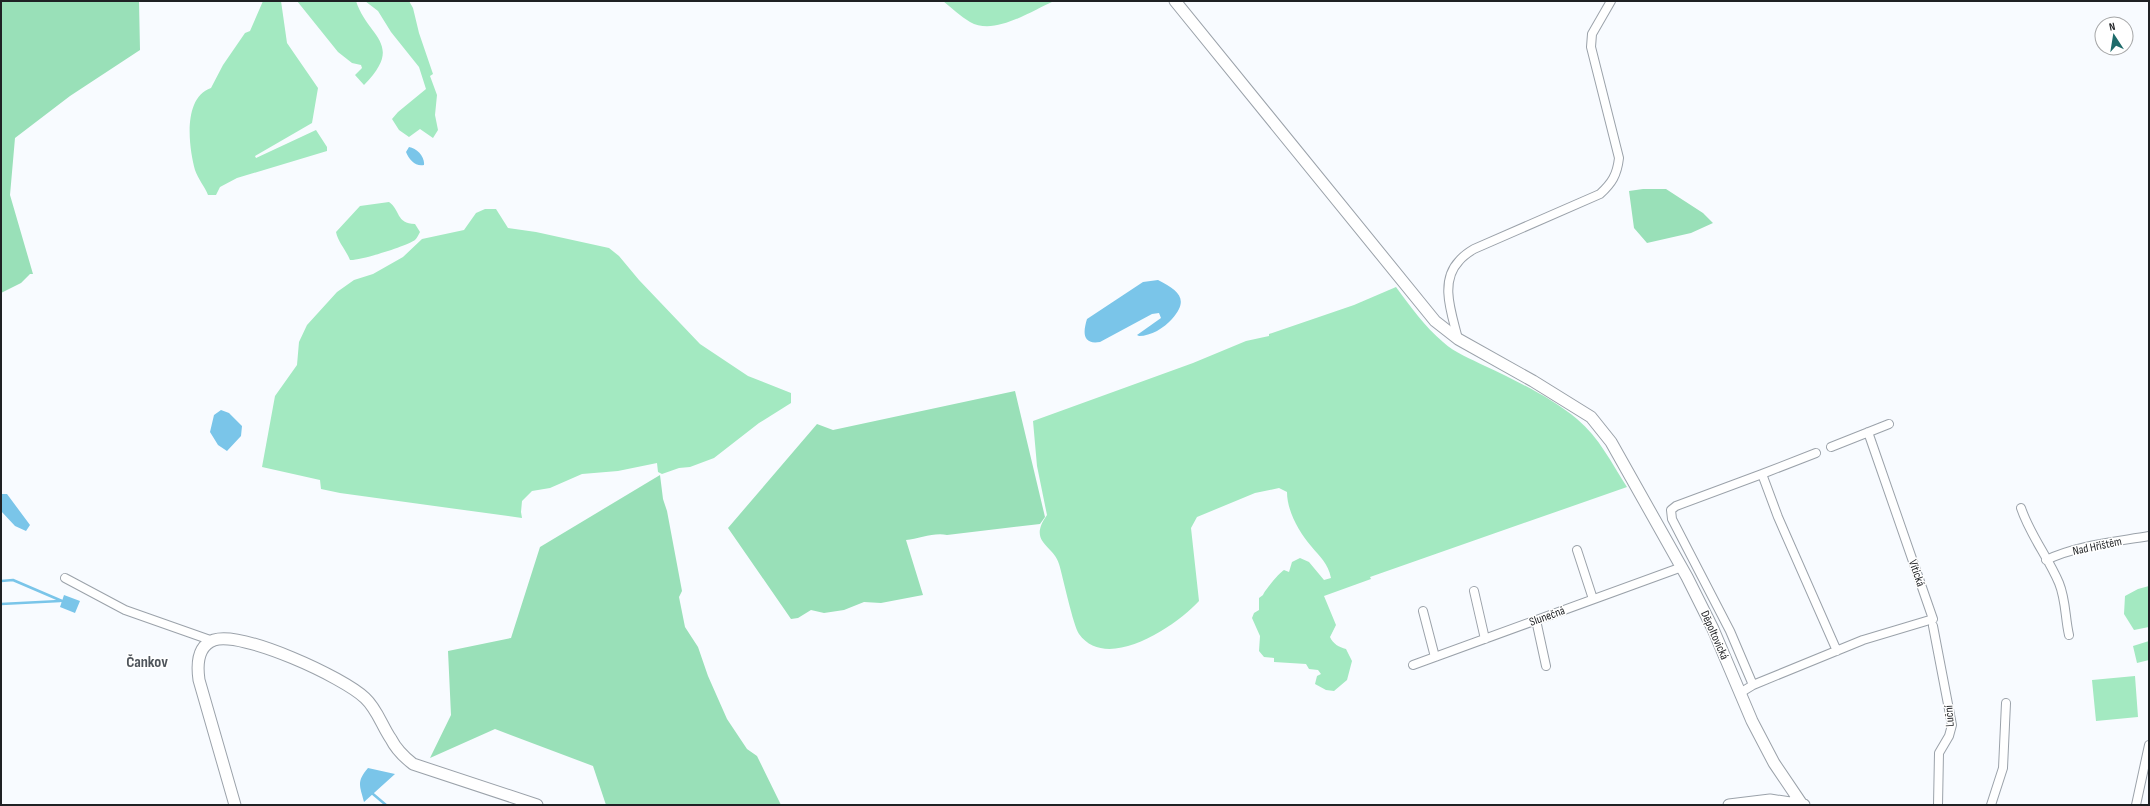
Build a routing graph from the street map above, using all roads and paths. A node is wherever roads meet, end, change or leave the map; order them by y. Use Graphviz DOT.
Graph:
graph roads {
  1 [pos="1175,1"];
  2 [pos="1611,1"];
  3 [pos="1458,339"];
  4 [pos="1889,424"];
  5 [pos="1868,432"];
  6 [pos="1831,447"];
  7 [pos="1816,453"];
  8 [pos="1762,474"];
  9 [pos="2020,508"];
  10 [pos="2149,536"];
  11 [pos="1577,550"];
  12 [pos="2046,560"];
  13 [pos="1682,567"];
  14 [pos="65,578"];
  15 [pos="1474,591"];
  16 [pos="1593,599"];
  17 [pos="1423,611"];
  18 [pos="1536,620"];
  19 [pos="1933,626"];
  20 [pos="2069,635"];
  21 [pos="1485,639"];
  22 [pos="213,641"];
  23 [pos="1837,651"];
  24 [pos="1435,657"];
  25 [pos="1413,665"];
  26 [pos="1546,666"];
  27 [pos="1753,685"];
  28 [pos="1740,692"];
  29 [pos="2006,703"];
  30 [pos="2149,745"];
  31 [pos="1803,804"];
  32 [pos="235,805"];
  33 [pos="537,805"];
  34 [pos="1729,805"];
  35 [pos="1938,805"];
  36 [pos="1991,805"];
  37 [pos="2136,805"];
  1 -- 3 [label="street, Děpoltovická"];
  2 -- 3 [label="street"];
  3 -- 13 [label="street, Děpoltovická"];
  4 -- 5 [label="street"];
  5 -- 6 [label="street"];
  5 -- 23 [label="street, Vitická"];
  7 -- 8 [label="street"];
  8 -- 23 [label="street"];
  8 -- 27 [label="street"];
  9 -- 12 [label="street"];
  10 -- 12 [label="street, Nad Hřištěm"];
  11 -- 16 [label="street"];
  12 -- 20 [label="street"];
  13 -- 16 [label="street, Slunečná"];
  13 -- 28 [label="street, Děpoltovická"];
  14 -- 22 [label="street"];
  15 -- 21 [label="street"];
  16 -- 18 [label="street, Slunečná"];
  17 -- 24 [label="street"];
  18 -- 21 [label="street, Slunečná"];
  18 -- 26 [label="street"];
  19 -- 35 [label="street, Luční"];
  21 -- 24 [label="street, Slunečná"];
  22 -- 32 [label="street"];
  22 -- 33 [label="street"];
  23 -- 27 [label="street, Vitická"];
  24 -- 25 [label="street, Slunečná"];
  27 -- 28 [label="street, Vitická"];
  28 -- 31 [label="street, Děpoltovická"];
  29 -- 36 [label="street"];
  30 -- 37 [label="street"];
  31 -- 34 [label="street, Děpoltovická"];
}
